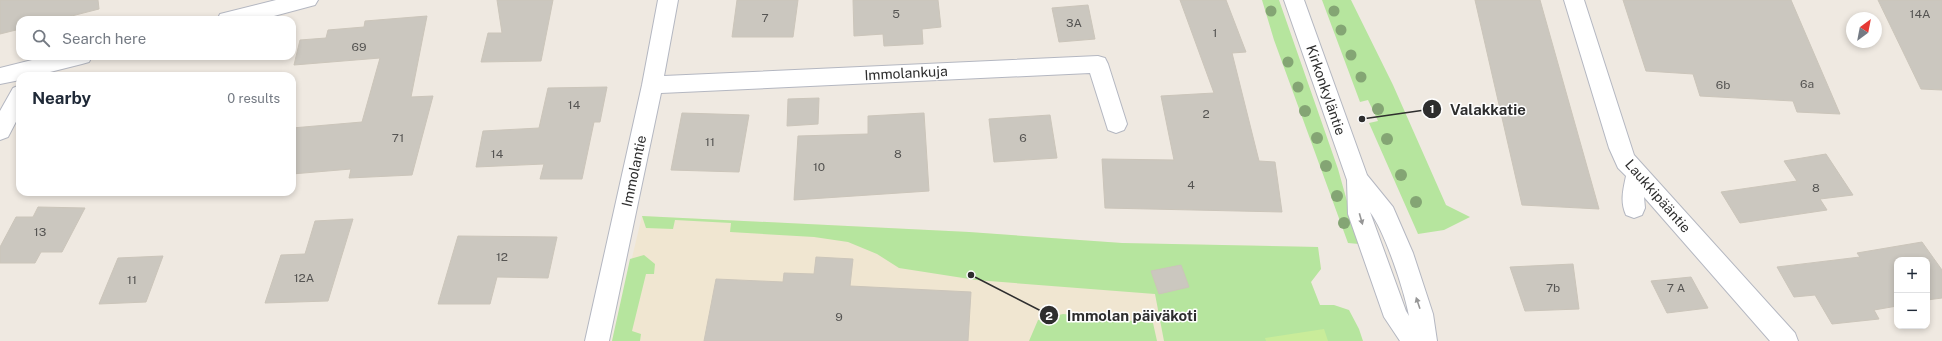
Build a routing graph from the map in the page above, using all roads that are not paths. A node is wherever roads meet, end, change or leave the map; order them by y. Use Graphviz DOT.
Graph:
graph roads {
  1 [pos="308,0"];
  2 [pos="668,0"];
  3 [pos="1294,0"];
  4 [pos="1574,0"];
  5 [pos="243,16"];
  6 [pos="70,60"];
  7 [pos="32,72"];
  8 [pos="16,74"];
  9 [pos="0,76"];
  10 [pos="652,85"];
  11 [pos="16,101"];
  12 [pos="1116,124"];
  13 [pos="0,131"];
  14 [pos="1637,175"];
  15 [pos="1358,180"];
  16 [pos="1634,208"];
  17 [pos="597,341"];
  18 [pos="1414,341"];
  19 [pos="1425,341"];
  20 [pos="1786,341"];
  1 -- 5 [label="street"];
  2 -- 10 [label="street, Immolantie"];
  3 -- 15 [label="street, Kirkonkyläntie"];
  4 -- 14 [label="street, Laukkipääntie"];
  6 -- 7 [label="street"];
  8 -- 9 [label="street"];
  10 -- 12 [label="street, Immolankuja"];
  10 -- 17 [label="street, Immolantie"];
  11 -- 13 [label="street"];
  14 -- 16 [label="street"];
  14 -- 20 [label="street, Laukkipääntie"];
  15 -- 18 [label="street, Kirkonkyläntie, one-way"];
  19 -- 15 [label="street, Kirkonkyläntie, one-way"];
}
